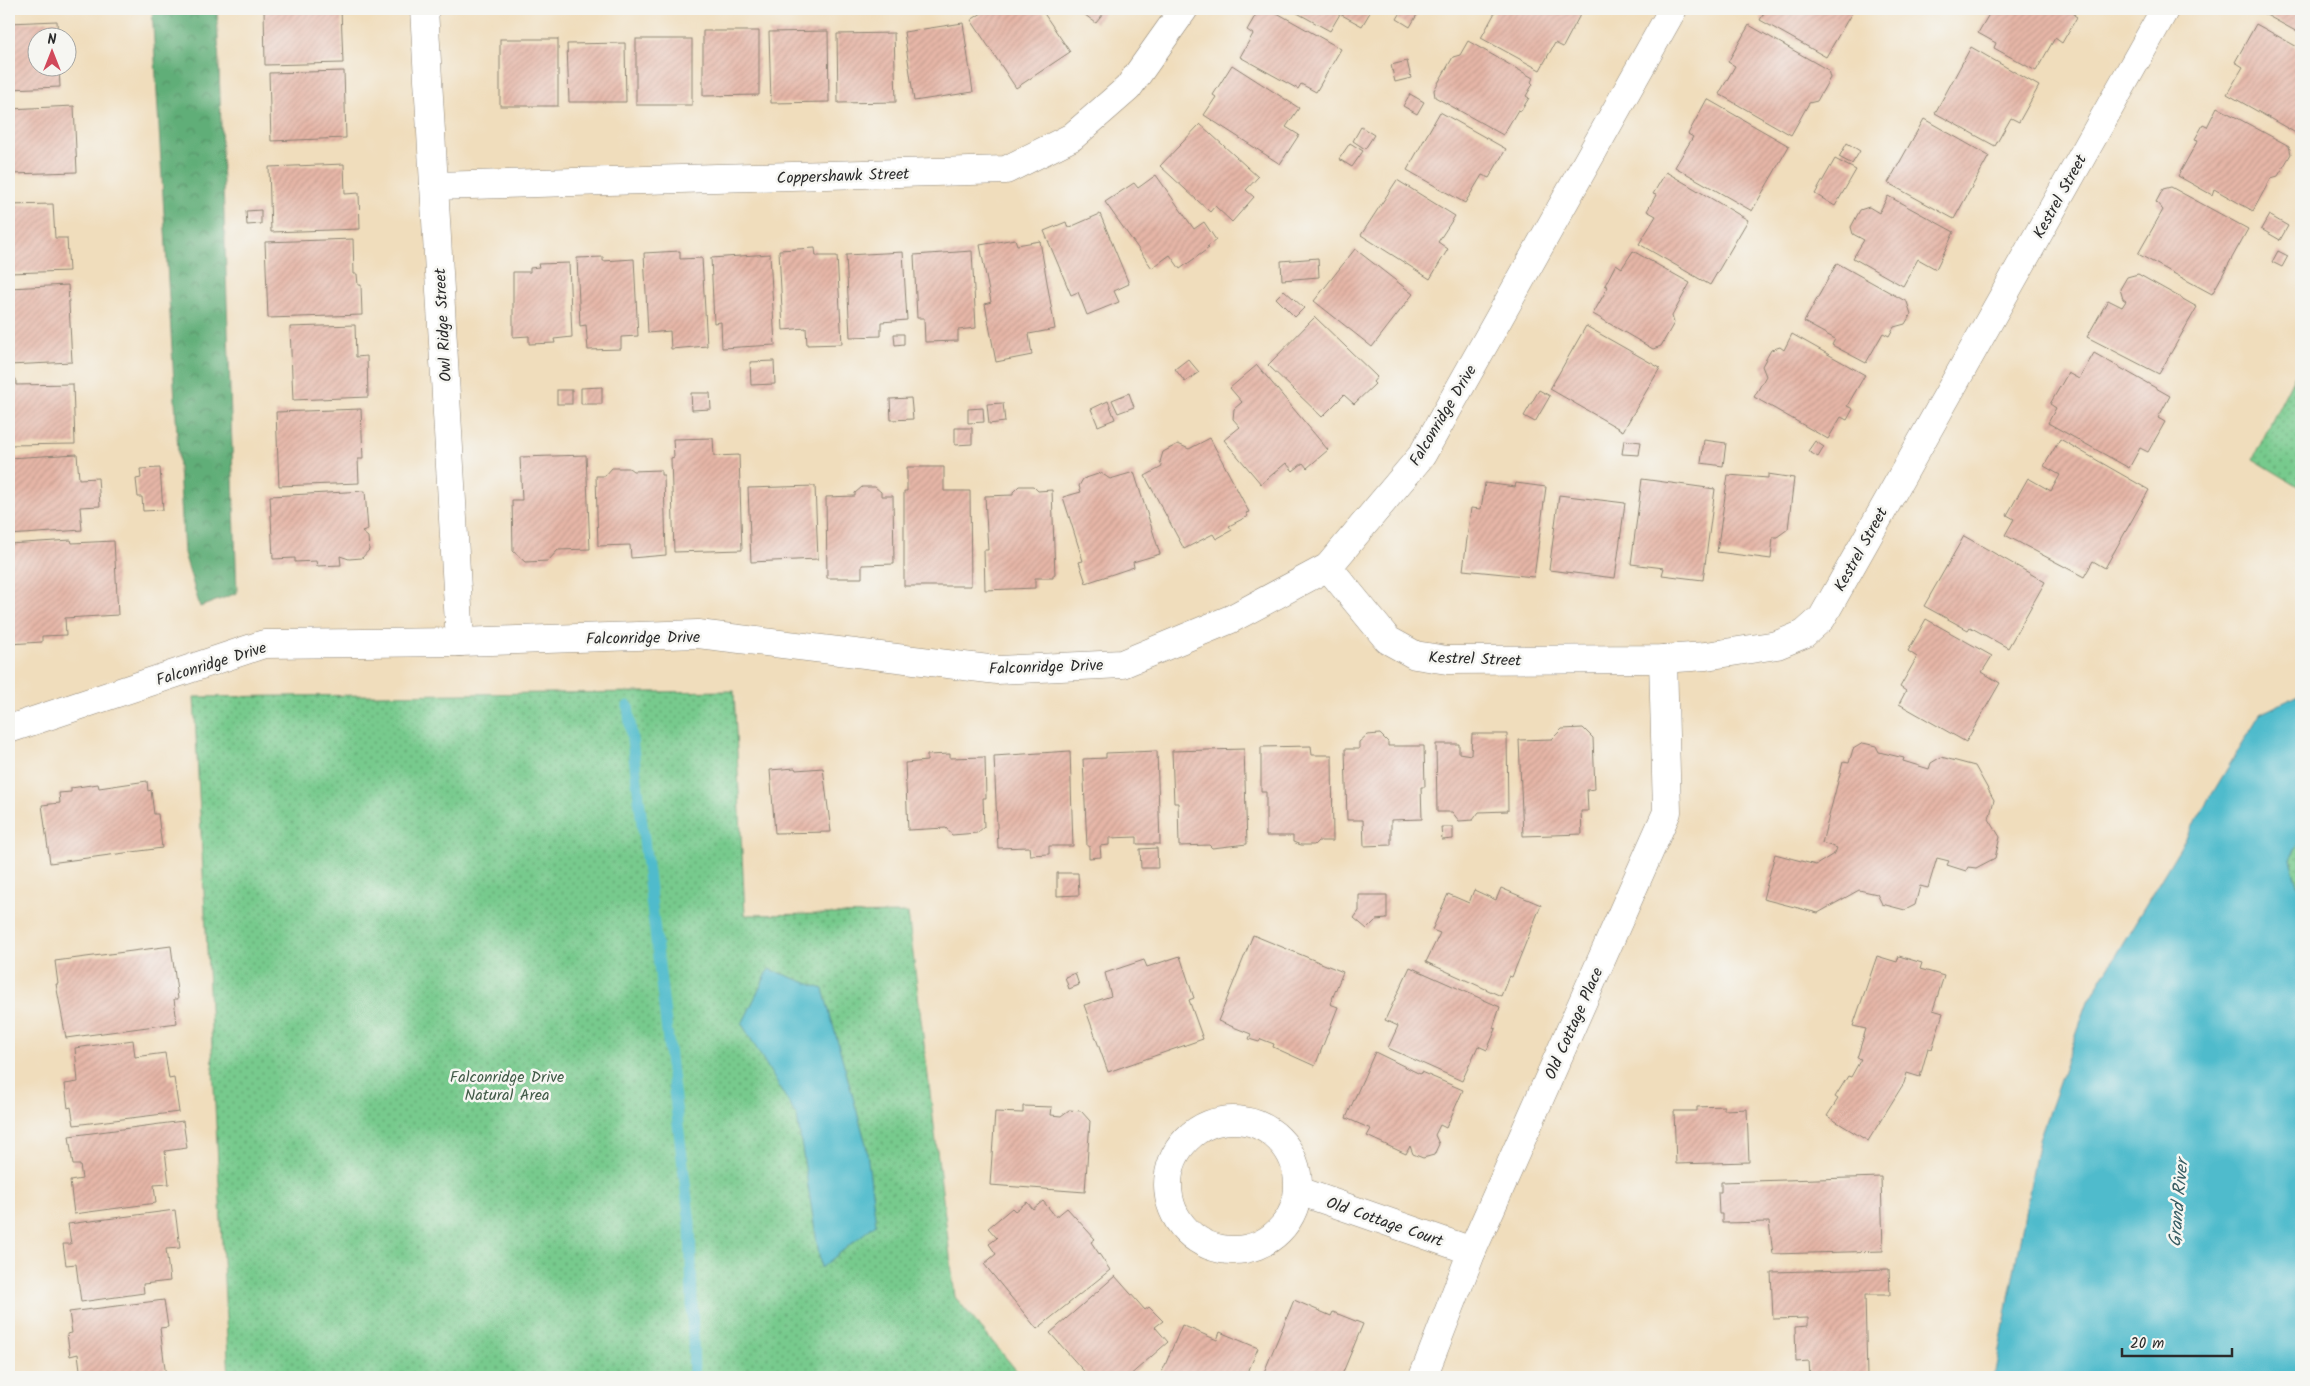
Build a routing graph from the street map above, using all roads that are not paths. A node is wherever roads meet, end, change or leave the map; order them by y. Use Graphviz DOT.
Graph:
graph roads {
  1 [pos="424,9"];
  2 [pos="1184,9"];
  3 [pos="1674,9"];
  4 [pos="2164,9"];
  5 [pos="434,186"];
  6 [pos="1328,567"];
  7 [pos="460,642"];
  8 [pos="1663,659"];
  9 [pos="9,729"];
  10 [pos="1299,1191"];
  11 [pos="1472,1251"];
  12 [pos="1424,1377"];
  1 -- 5 [label="street, Owl Ridge Street"];
  2 -- 5 [label="street, Coppershawk Street"];
  3 -- 6 [label="street, Falconridge Drive"];
  4 -- 8 [label="street, Kestrel Street"];
  5 -- 7 [label="street, Owl Ridge Street"];
  6 -- 7 [label="street, Falconridge Drive"];
  6 -- 8 [label="street, Kestrel Street"];
  7 -- 9 [label="street, Falconridge Drive"];
  8 -- 11 [label="street, Old Cottage Place"];
  10 -- 10 [label="street"];
  10 -- 11 [label="street, Old Cottage Court"];
  11 -- 12 [label="street, Old Cottage Place"];
}
